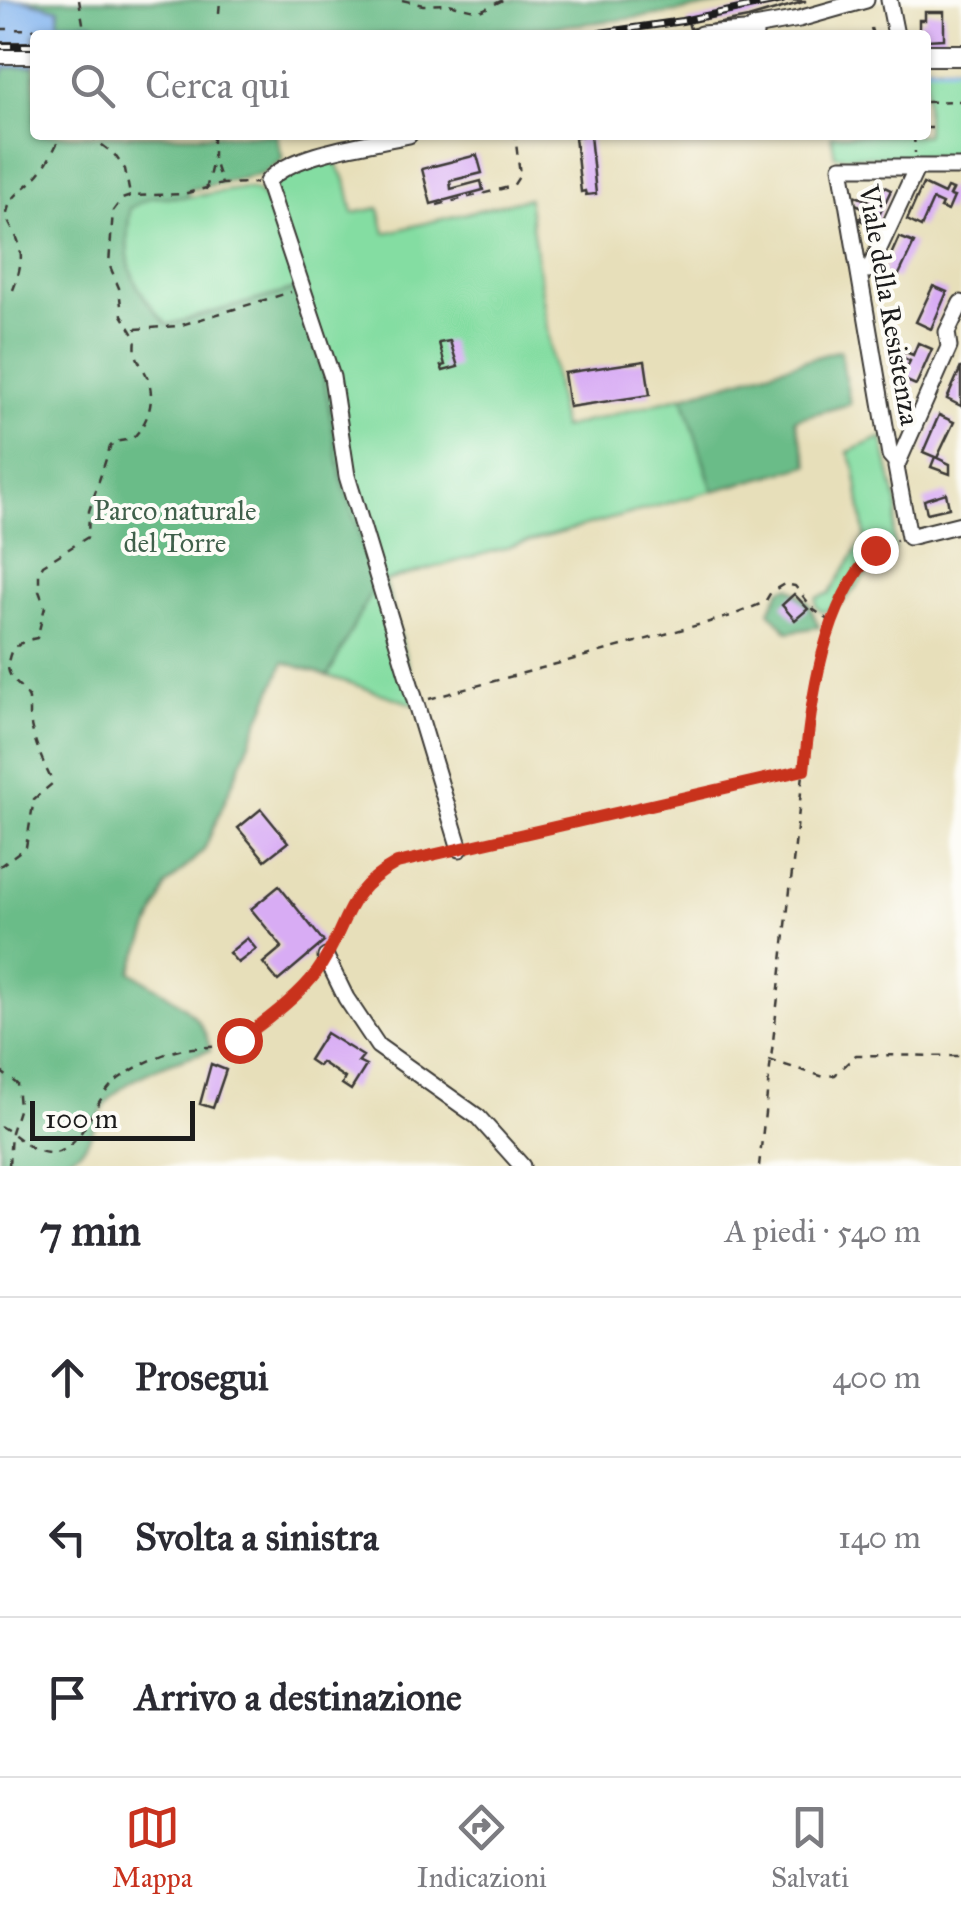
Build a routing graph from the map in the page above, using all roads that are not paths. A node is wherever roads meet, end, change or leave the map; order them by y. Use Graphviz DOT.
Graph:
graph roads {
  1 [pos="866,0"];
  2 [pos="889,0"];
  3 [pos="810,16"];
  4 [pos="753,30"];
  5 [pos="785,30"];
  6 [pos="895,30"];
  7 [pos="0,53"];
  8 [pos="30,53"];
  9 [pos="931,55"];
  10 [pos="961,55"];
  11 [pos="388,140"];
  12 [pos="916,167"];
  13 [pos="961,167"];
  14 [pos="868,270"];
  15 [pos="961,303"];
  16 [pos="955,344"];
  17 [pos="897,463"];
  18 [pos="961,524"];
  19 [pos="460,849"];
  20 [pos="326,956"];
  21 [pos="522,1166"];
  1 -- 3 [label="street"];
  2 -- 6 [label="street"];
  3 -- 4 [label="street"];
  3 -- 5 [label="street"];
  7 -- 8 [label="main road"];
  9 -- 10 [label="main road"];
  11 -- 19 [label="street"];
  12 -- 13 [label="street, Viale della Resistenza"];
  12 -- 14 [label="street, Viale della Resistenza"];
  12 -- 17 [label="street, Viale della Resistenza"];
  15 -- 16 [label="street, Viale della Resistenza"];
  16 -- 17 [label="street, Viale della Resistenza"];
  17 -- 18 [label="street, Viale della Resistenza"];
  20 -- 21 [label="street"];
}
